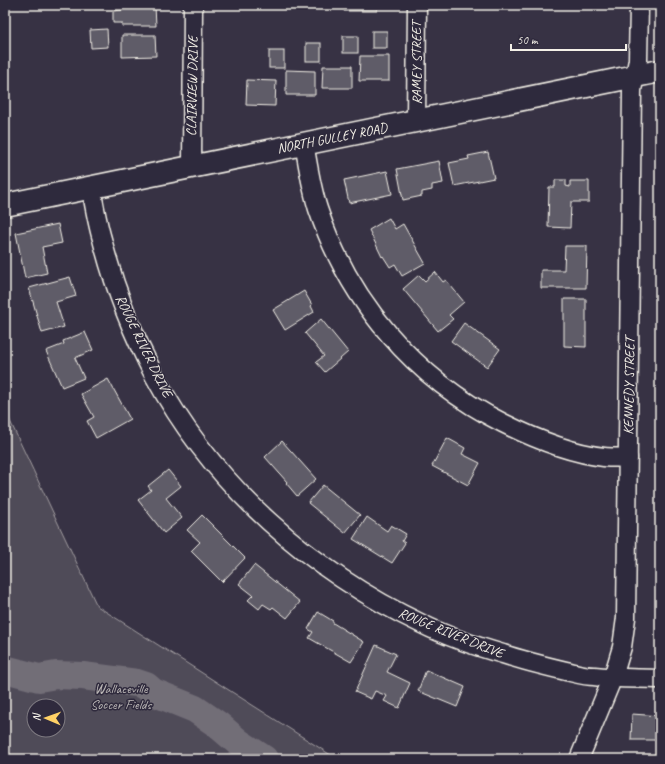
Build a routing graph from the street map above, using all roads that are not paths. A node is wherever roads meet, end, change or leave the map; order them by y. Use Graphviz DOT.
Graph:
graph roads {
  1 [pos="193,5"];
  2 [pos="417,5"];
  3 [pos="639,5"];
  4 [pos="660,71"];
  5 [pos="635,76"];
  6 [pos="416,121"];
  7 [pos="304,144"];
  8 [pos="192,166"];
  9 [pos="91,187"];
  10 [pos="5,204"];
  11 [pos="628,458"];
  12 [pos="613,677"];
  13 [pos="660,679"];
  14 [pos="579,759"];
  1 -- 8 [label="street, CLAIRVIEW DRIVE"];
  2 -- 6 [label="street, RAMEY STREET"];
  3 -- 5 [label="street, KENNEDY STREET"];
  4 -- 5 [label="street, NORTH GULLEY ROAD"];
  5 -- 6 [label="street, NORTH GULLEY ROAD"];
  5 -- 11 [label="street, KENNEDY STREET"];
  6 -- 7 [label="street, NORTH GULLEY ROAD"];
  7 -- 8 [label="street, NORTH GULLEY ROAD"];
  7 -- 11 [label="street"];
  8 -- 9 [label="street, NORTH GULLEY ROAD"];
  9 -- 10 [label="street, NORTH GULLEY ROAD"];
  9 -- 12 [label="street, ROUGE RIVER DRIVE"];
  11 -- 12 [label="street, KENNEDY STREET"];
  12 -- 13 [label="street, ROUGE RIVER DRIVE"];
  12 -- 14 [label="street, KENNEDY STREET"];
}
